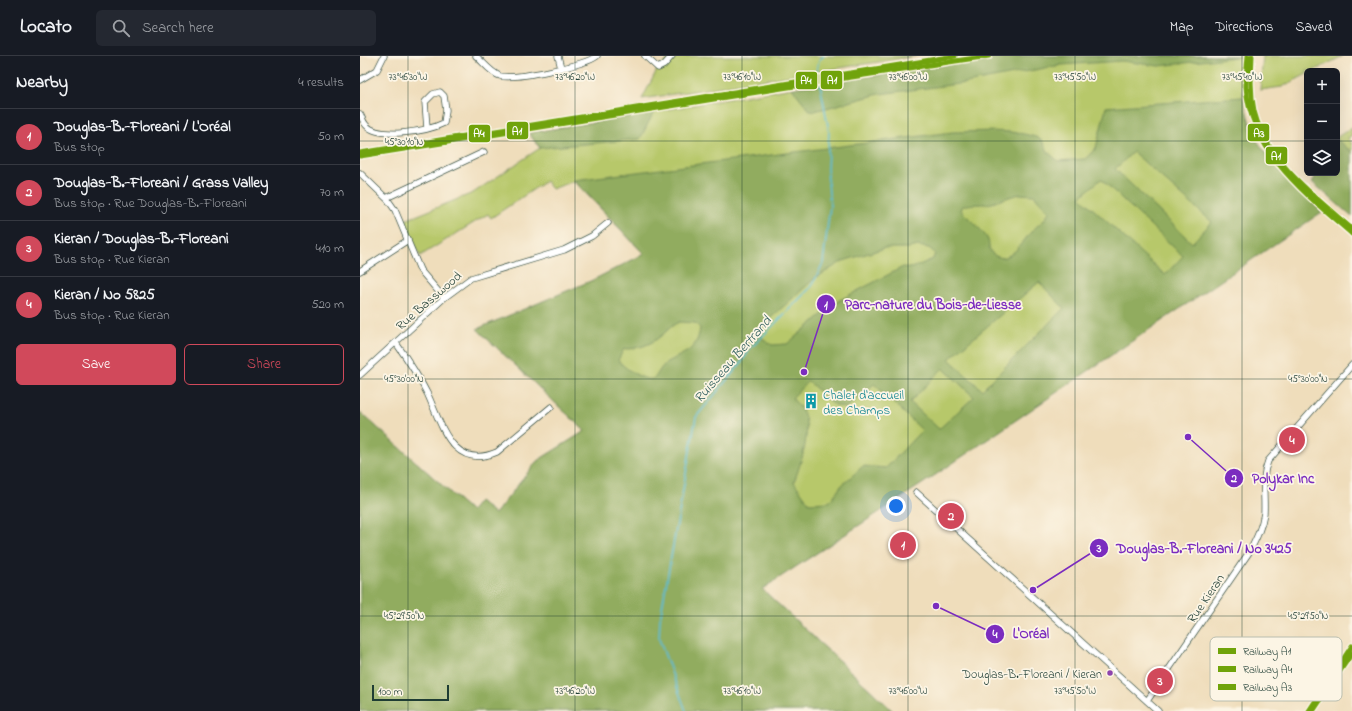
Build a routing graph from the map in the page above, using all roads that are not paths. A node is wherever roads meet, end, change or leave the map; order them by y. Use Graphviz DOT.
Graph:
graph roads {
  1 [pos="384,56"];
  2 [pos="476,56"];
  3 [pos="558,56"];
  4 [pos="597,56"];
  5 [pos="645,56"];
  6 [pos="672,56"];
  7 [pos="561,68"];
  8 [pos="360,80"];
  9 [pos="360,114"];
  10 [pos="427,128"];
  11 [pos="484,152"];
  12 [pos="360,173"];
  13 [pos="386,198"];
  14 [pos="608,223"];
  15 [pos="408,240"];
  16 [pos="360,271"];
  17 [pos="444,298"];
  18 [pos="396,343"];
  19 [pos="1352,365"];
  20 [pos="360,375"];
  21 [pos="551,407"];
  22 [pos="916,492"];
  23 [pos="1147,701"];
  24 [pos="1158,711"];
  1 -- 8 [label="street"];
  2 -- 7 [label="street"];
  3 -- 7 [label="street"];
  4 -- 7 [label="street"];
  5 -- 6 [label="street"];
  9 -- 10 [label="street"];
  10 -- 10 [label="street"];
  11 -- 13 [label="street"];
  12 -- 13 [label="street"];
  13 -- 15 [label="street"];
  14 -- 17 [label="street, Rue Basswood"];
  15 -- 16 [label="street"];
  15 -- 17 [label="street"];
  17 -- 18 [label="street, Rue Basswood"];
  18 -- 20 [label="street, Rue Basswood"];
  18 -- 21 [label="street"];
  19 -- 23 [label="street, Rue Kieran"];
  22 -- 23 [label="street"];
  23 -- 24 [label="street"];
}
